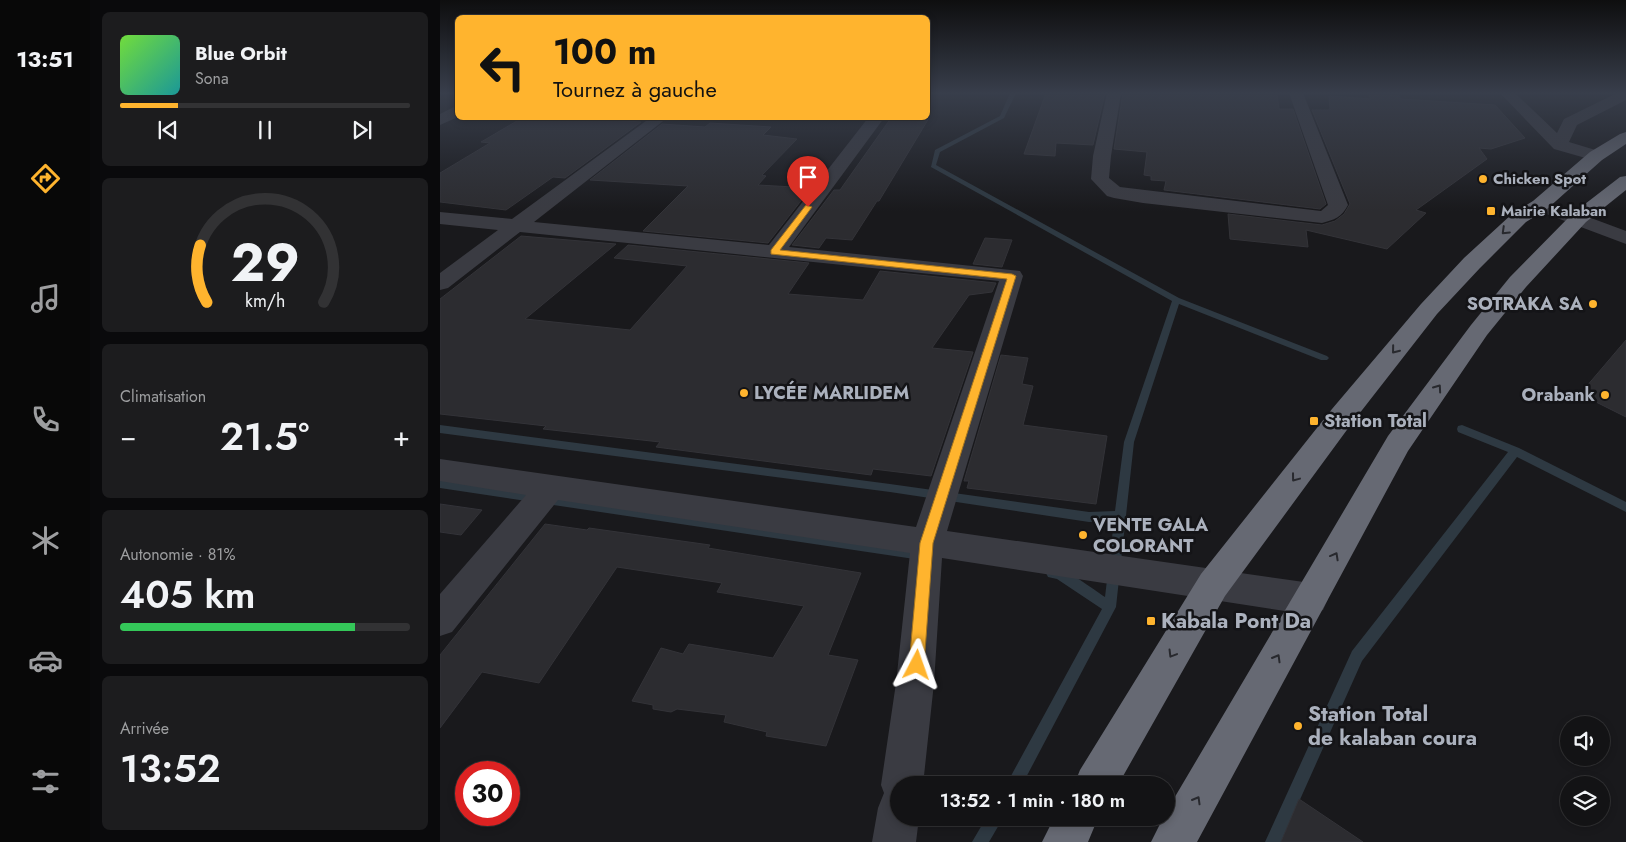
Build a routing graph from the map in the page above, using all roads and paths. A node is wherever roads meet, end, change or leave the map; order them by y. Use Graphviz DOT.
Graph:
graph roads {
  1 [pos="641,132"];
  2 [pos="865,132"];
  3 [pos="1107,132"];
  4 [pos="1311,132"];
  5 [pos="1547,132"];
  6 [pos="1566,132"];
  7 [pos="1626,137"];
  8 [pos="1560,145"];
  9 [pos="1596,156"];
  10 [pos="1626,181"];
  11 [pos="1540,205"];
  12 [pos="440,218"];
  13 [pos="1579,218"];
  14 [pos="516,226"];
  15 [pos="1626,238"];
  16 [pos="774,252"];
  17 [pos="440,283"];
  18 [pos="440,470"];
  19 [pos="552,486"];
  20 [pos="927,543"];
  21 [pos="1213,585"];
  22 [pos="1311,599"];
  23 [pos="440,620"];
  24 [pos="903,776"];
  25 [pos="1100,776"];
  26 [pos="896,826"];
  27 [pos="1073,826"];
  28 [pos="894,842"];
  29 [pos="1064,842"];
  30 [pos="1173,842"];
  1 -- 14 [label="street"];
  2 -- 16 [label="street"];
  3 -- 4 [label="street"];
  5 -- 8 [label="street"];
  6 -- 8 [label="street"];
  7 -- 9 [label="highway"];
  8 -- 9 [label="street"];
  9 -- 11 [label="highway"];
  10 -- 13 [label="highway"];
  11 -- 13 [label="street"];
  11 -- 21 [label="highway, one-way"];
  12 -- 14 [label="street"];
  13 -- 15 [label="street"];
  22 -- 13 [label="highway, one-way"];
  14 -- 16 [label="street"];
  14 -- 17 [label="street"];
  16 -- 20 [label="street"];
  18 -- 19 [label="street"];
  19 -- 20 [label="street"];
  19 -- 23 [label="street"];
  20 -- 21 [label="street"];
  20 -- 24 [label="street"];
  21 -- 22 [label="street"];
  21 -- 25 [label="highway, one-way"];
  30 -- 22 [label="highway, one-way"];
  26 -- 28 [label="street"];
  27 -- 29 [label="highway"];
}
